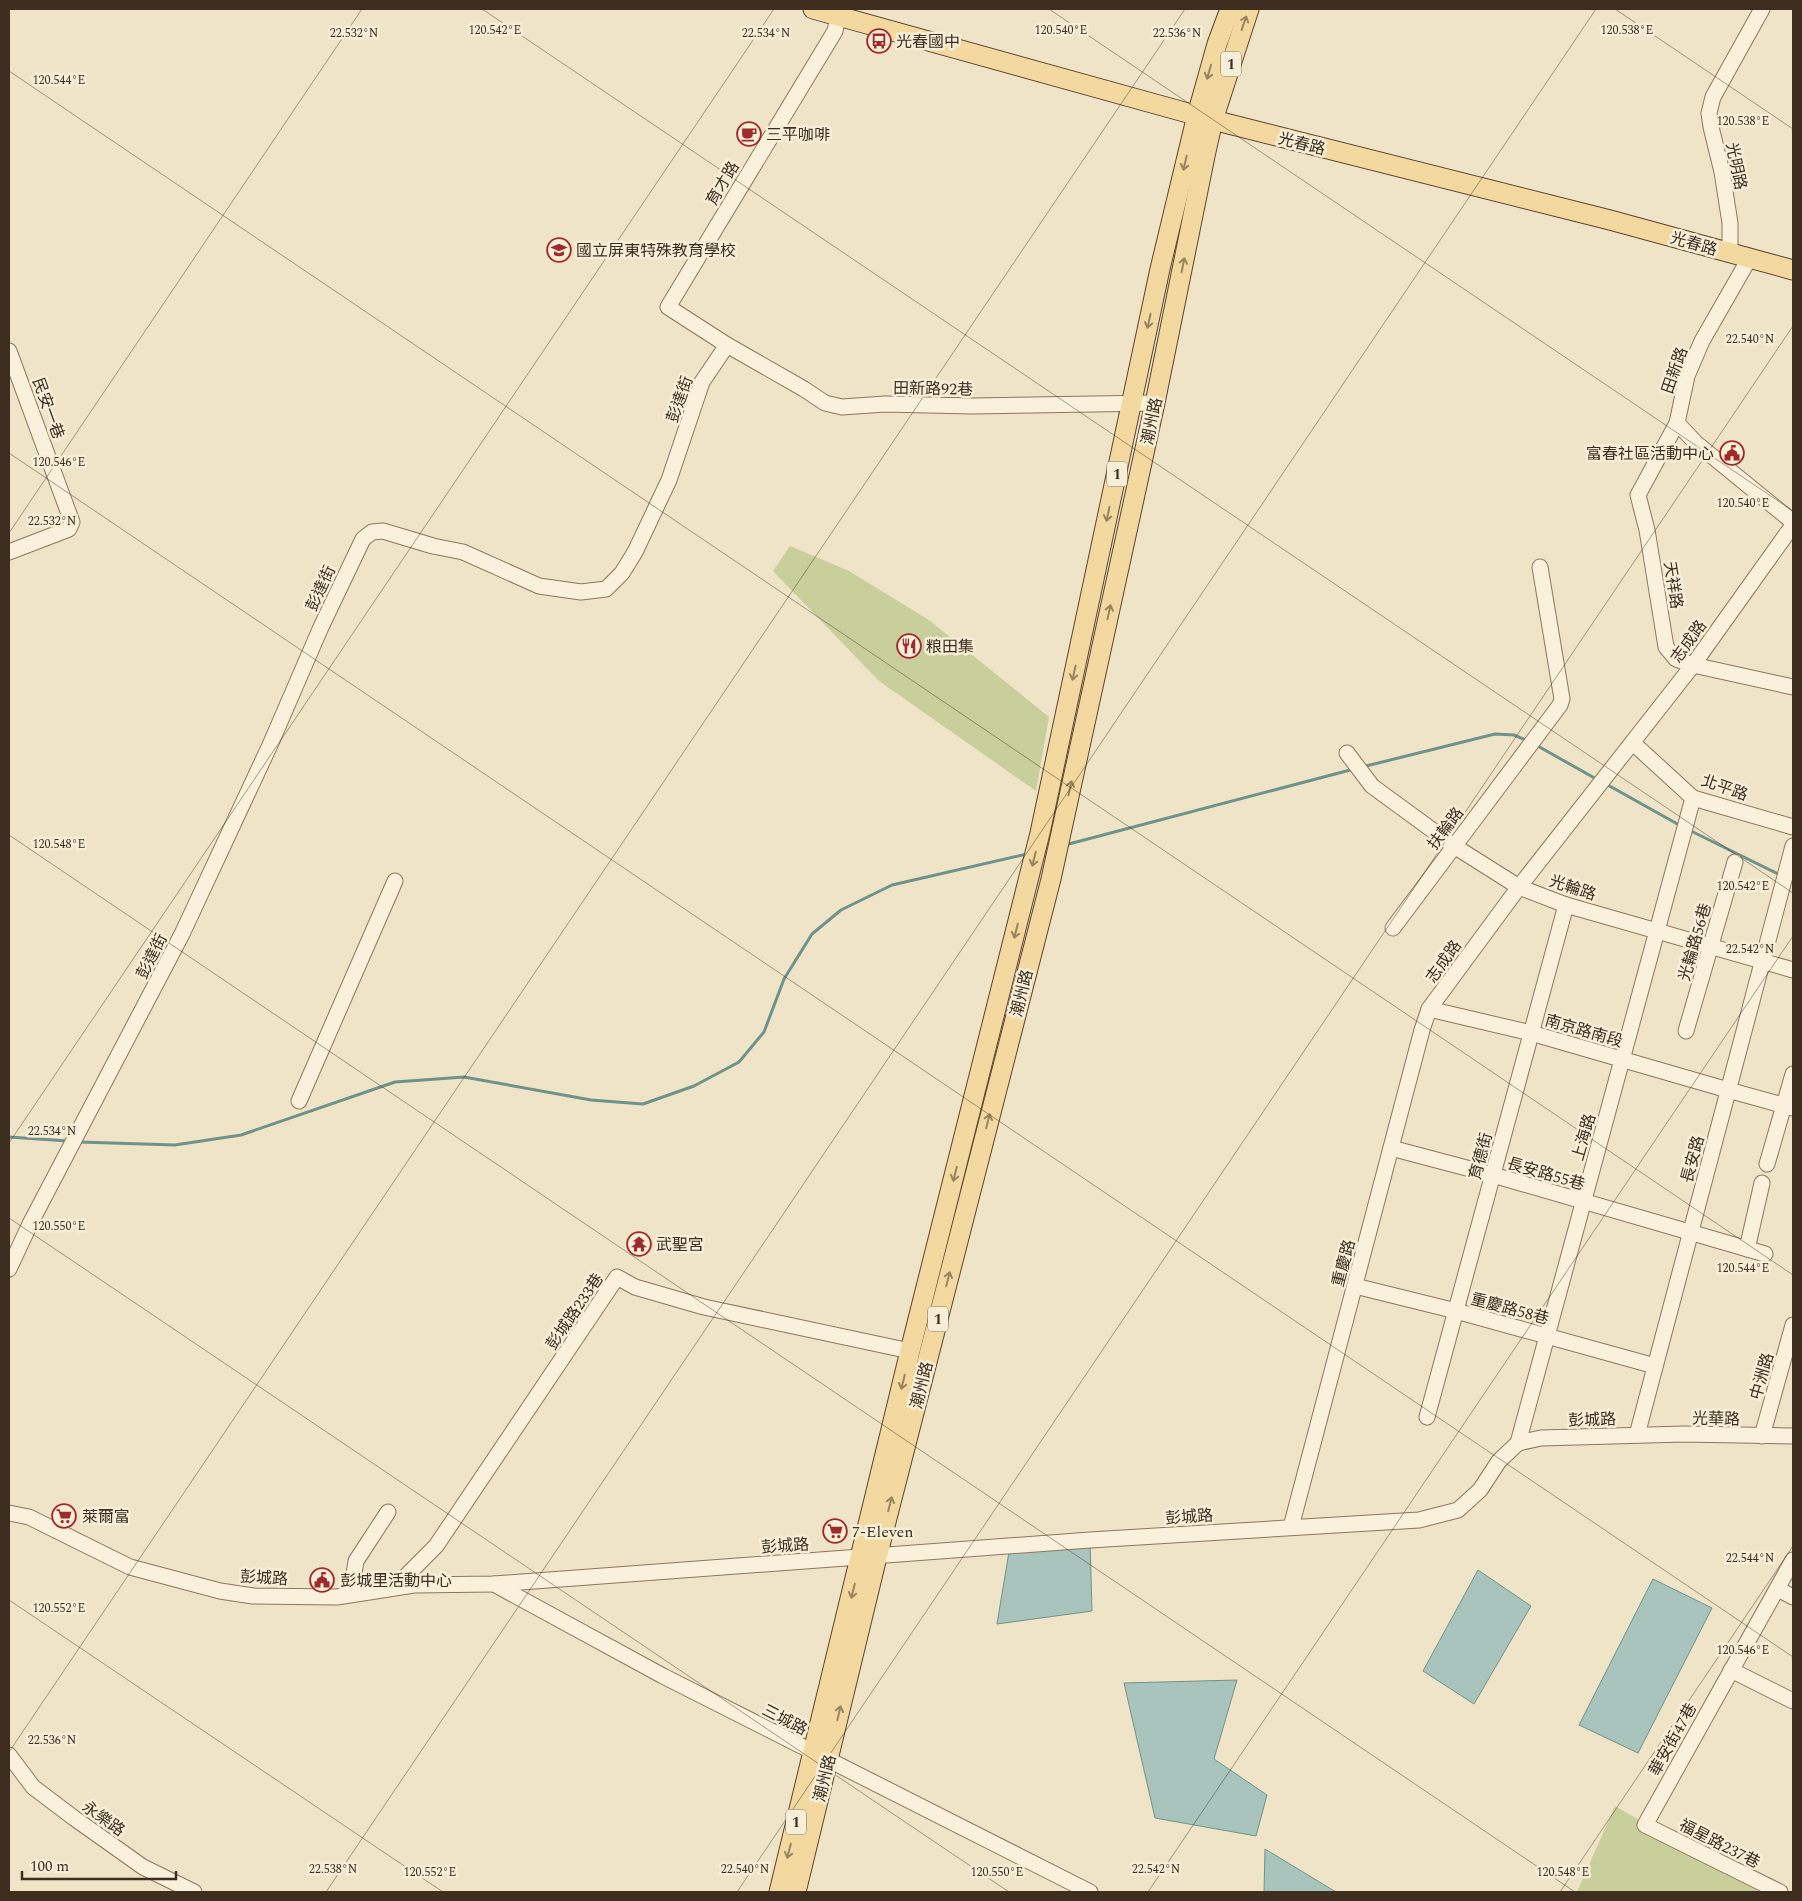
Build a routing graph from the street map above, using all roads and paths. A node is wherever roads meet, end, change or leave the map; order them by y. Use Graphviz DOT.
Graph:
graph roads {
  1 [pos="813,9"];
  2 [pos="1230,9"];
  3 [pos="1250,9"];
  4 [pos="1762,9"];
  5 [pos="838,16"];
  6 [pos="1205,118"];
  7 [pos="1730,253"];
  8 [pos="1749,258"];
  9 [pos="1793,270"];
  10 [pos="727,345"];
  11 [pos="9,351"];
  12 [pos="1132,403"];
  13 [pos="1156,403"];
  14 [pos="1677,423"];
  15 [pos="1638,496"];
  16 [pos="1793,523"];
  17 [pos="9,552"];
  18 [pos="1540,567"];
  19 [pos="1693,665"];
  20 [pos="1793,687"];
  21 [pos="1633,743"];
  22 [pos="1351,758"];
  23 [pos="1693,798"];
  24 [pos="1793,827"];
  25 [pos="1454,846"];
  26 [pos="1793,846"];
  27 [pos="1736,862"];
  28 [pos="394,881"];
  29 [pos="1520,887"];
  30 [pos="1566,905"];
  31 [pos="1393,928"];
  32 [pos="1658,930"];
  33 [pos="1711,945"];
  34 [pos="1762,961"];
  35 [pos="1793,970"];
  36 [pos="1430,1009"];
  37 [pos="1686,1031"];
  38 [pos="1531,1033"];
  39 [pos="1623,1060"];
  40 [pos="1793,1074"];
  41 [pos="1728,1090"];
  42 [pos="300,1101"];
  43 [pos="1789,1106"];
  44 [pos="1392,1148"];
  45 [pos="1767,1164"];
  46 [pos="1493,1175"];
  47 [pos="1762,1183"];
  48 [pos="1583,1202"];
  49 [pos="1690,1232"];
  50 [pos="1747,1249"];
  51 [pos="1765,1254"];
  52 [pos="9,1270"];
  53 [pos="1355,1286"];
  54 [pos="1456,1312"];
  55 [pos="1793,1325"];
  56 [pos="1547,1337"];
  57 [pos="910,1352"];
  58 [pos="1656,1366"];
  59 [pos="1427,1417"];
  60 [pos="1637,1435"];
  61 [pos="1762,1436"];
  62 [pos="1793,1436"];
  63 [pos="1518,1444"];
  64 [pos="388,1512"];
  65 [pos="9,1513"];
  66 [pos="1291,1527"];
  67 [pos="869,1557"];
  68 [pos="1793,1560"];
  69 [pos="494,1584"];
  70 [pos="405,1586"];
  71 [pos="1778,1589"];
  72 [pos="351,1594"];
  73 [pos="1793,1597"];
  74 [pos="1731,1670"];
  75 [pos="1793,1701"];
  76 [pos="9,1755"];
  77 [pos="821,1756"];
  78 [pos="1645,1825"];
  79 [pos="194,1892"];
  80 [pos="779,1892"];
  81 [pos="796,1892"];
  82 [pos="1090,1892"];
  83 [pos="1780,1892"];
  1 -- 5 [label="main road, 光春路"];
  2 -- 6 [label="main road, 潮州路 / 1, one-way"];
  6 -- 3 [label="main road, 潮州路 / 1, one-way"];
  4 -- 7 [label="street, 光明路"];
  5 -- 6 [label="main road, 光春路"];
  5 -- 10 [label="street, 育才路"];
  6 -- 7 [label="main road, 光春路"];
  6 -- 12 [label="main road, 潮州路 / 1, one-way"];
  13 -- 6 [label="main road, 潮州路 / 1, one-way"];
  7 -- 8 [label="main road, 光春路"];
  8 -- 9 [label="main road, 光春路"];
  8 -- 14 [label="street, 田新路"];
  10 -- 12 [label="street, 田新路92巷"];
  10 -- 52 [label="street, 彭達街"];
  11 -- 17 [label="street, 民安一巷"];
  12 -- 13 [label="street, 田新路92巷"];
  12 -- 57 [label="main road, 潮州路 / 1, one-way"];
  67 -- 13 [label="main road, 潮州路 / 1, one-way"];
  14 -- 15 [label="street, 田新路"];
  14 -- 16 [label="street"];
  15 -- 19 [label="street, 天祥路"];
  16 -- 19 [label="street, 志成路"];
  18 -- 25 [label="street, 扶輪路"];
  19 -- 20 [label="street, 天祥路"];
  19 -- 21 [label="street, 志成路"];
  21 -- 23 [label="street, 北平路"];
  21 -- 29 [label="street, 志成路"];
  22 -- 25 [label="street, 光輪路"];
  23 -- 24 [label="street, 北平路"];
  23 -- 32 [label="street, 上海路"];
  25 -- 29 [label="street, 光輪路"];
  25 -- 31 [label="street, 扶輪路"];
  26 -- 34 [label="street, 長安路"];
  27 -- 33 [label="street, 光輪路56巷"];
  28 -- 42 [label="street"];
  29 -- 30 [label="street, 光輪路"];
  29 -- 36 [label="street, 志成路"];
  30 -- 32 [label="street, 光輪路"];
  30 -- 38 [label="street, 育德街"];
  32 -- 33 [label="street, 光輪路"];
  32 -- 39 [label="street, 上海路"];
  33 -- 34 [label="street, 光輪路"];
  33 -- 37 [label="street, 光輪路56巷"];
  34 -- 35 [label="street, 光輪路"];
  34 -- 41 [label="street, 長安路"];
  36 -- 38 [label="street, 南京路南段"];
  36 -- 44 [label="street, 重慶路"];
  38 -- 39 [label="street, 南京路南段"];
  38 -- 46 [label="street, 育德街"];
  39 -- 41 [label="street, 南京路南段"];
  39 -- 48 [label="street, 上海路"];
  40 -- 43 [label="street"];
  41 -- 43 [label="street, 南京路南段"];
  41 -- 49 [label="street, 長安路"];
  43 -- 45 [label="street"];
  44 -- 46 [label="street, 長安路55巷"];
  44 -- 53 [label="street, 重慶路"];
  46 -- 48 [label="street, 長安路55巷"];
  46 -- 54 [label="street, 育德街"];
  47 -- 50 [label="street"];
  48 -- 49 [label="street, 長安路55巷"];
  48 -- 56 [label="street, 上海路"];
  49 -- 50 [label="street, 長安路55巷"];
  49 -- 58 [label="street, 長安路"];
  50 -- 51 [label="street, 長安路55巷"];
  53 -- 54 [label="street, 重慶路58巷"];
  53 -- 66 [label="street, 重慶路"];
  54 -- 56 [label="street, 重慶路58巷"];
  54 -- 59 [label="street, 育德街"];
  55 -- 61 [label="street, 中洲路"];
  56 -- 58 [label="street, 重慶路58巷"];
  56 -- 63 [label="street, 上海路"];
  57 -- 67 [label="main road, 潮州路 / 1, one-way"];
  57 -- 70 [label="street, 彭城路233巷"];
  58 -- 60 [label="street, 長安路"];
  60 -- 61 [label="street, 光華路"];
  60 -- 63 [label="street, 彭城路"];
  61 -- 62 [label="street, 光華路"];
  63 -- 66 [label="street, 彭城路"];
  64 -- 72 [label="street"];
  65 -- 72 [label="street, 彭城路"];
  66 -- 67 [label="street, 彭城路"];
  67 -- 69 [label="street, 彭城路"];
  67 -- 77 [label="main road, 潮州路 / 1"];
  68 -- 71 [label="street, 華安街47巷"];
  69 -- 70 [label="street, 彭城路"];
  69 -- 77 [label="street, 三城路"];
  70 -- 72 [label="street, 彭城路"];
  71 -- 73 [label="street"];
  71 -- 74 [label="street, 華安街47巷"];
  74 -- 75 [label="street"];
  74 -- 78 [label="street, 華安街47巷"];
  76 -- 79 [label="street, 永樂路"];
  77 -- 80 [label="main road, 潮州路 / 1, one-way"];
  77 -- 81 [label="main road, 潮州路 / 1"];
  77 -- 82 [label="street, 三城路"];
  78 -- 83 [label="street, 福星路237巷"];
}
